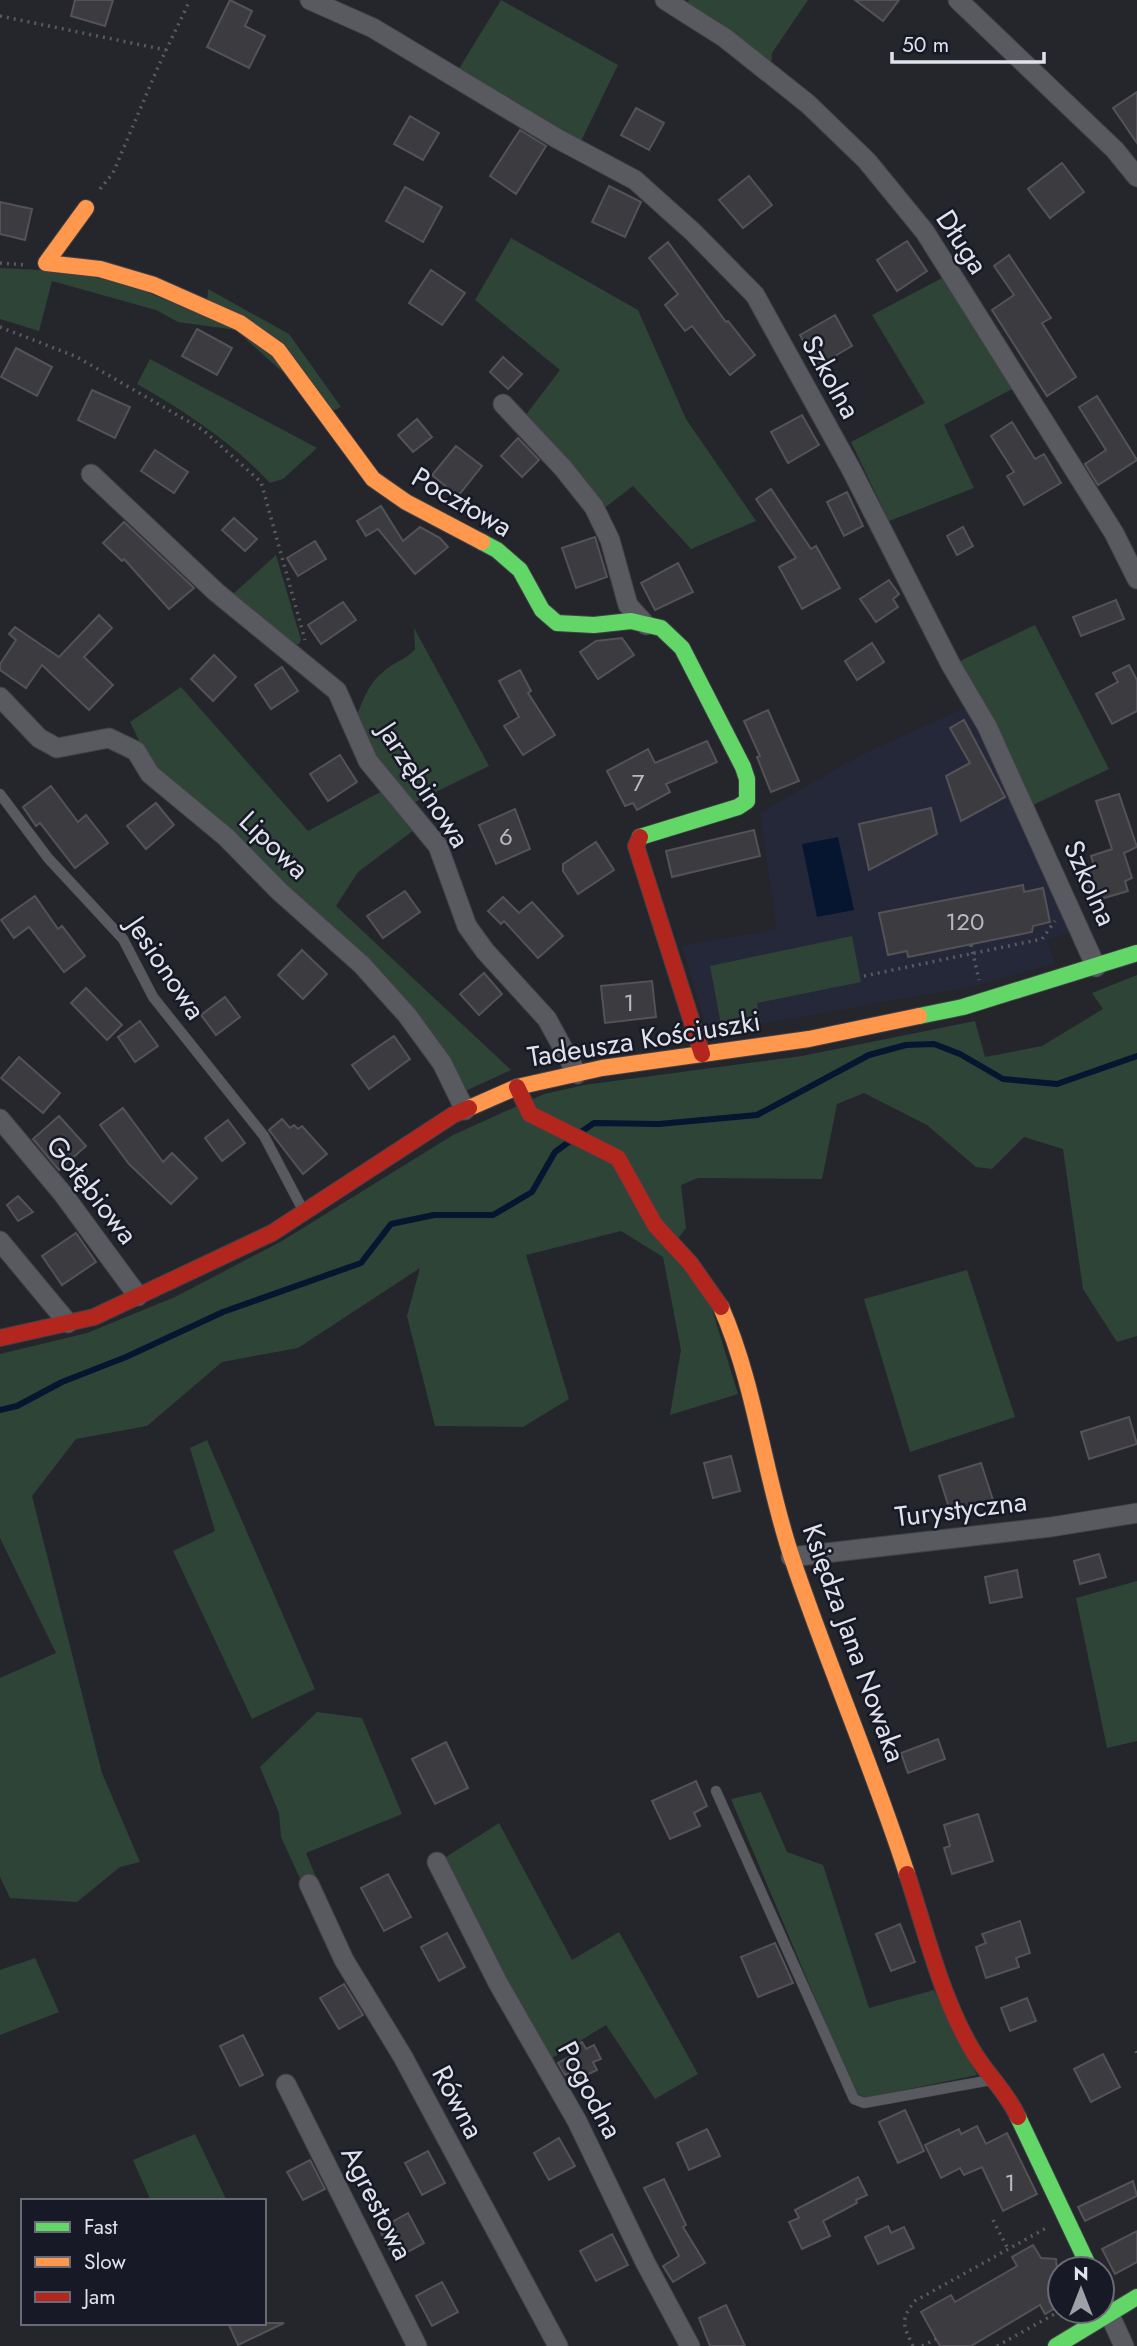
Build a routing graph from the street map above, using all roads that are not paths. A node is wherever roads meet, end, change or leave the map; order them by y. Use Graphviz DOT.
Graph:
graph roads {
  1 [pos="310,0"];
  2 [pos="665,0"];
  3 [pos="958,0"];
  4 [pos="1137,177"];
  5 [pos="86,208"];
  6 [pos="503,404"];
  7 [pos="91,474"];
  8 [pos="1137,579"];
  9 [pos="646,625"];
  10 [pos="0,697"];
  11 [pos="0,794"];
  12 [pos="1137,953"];
  13 [pos="1096,967"];
  14 [pos="702,1054"];
  15 [pos="577,1074"];
  16 [pos="517,1087"];
  17 [pos="465,1110"];
  18 [pos="0,1119"];
  19 [pos="304,1213"];
  20 [pos="0,1241"];
  21 [pos="138,1296"];
  22 [pos="68,1322"];
  23 [pos="0,1338"];
  24 [pos="1137,1513"];
  25 [pos="791,1556"];
  26 [pos="716,1791"];
  27 [pos="437,1862"];
  28 [pos="309,1884"];
  29 [pos="995,2080"];
  30 [pos="286,2084"];
  31 [pos="1083,2255"];
  32 [pos="1137,2297"];
  33 [pos="1116,2303"];
  34 [pos="1082,2325"];
  35 [pos="1114,2325"];
  36 [pos="417,2346"];
  37 [pos="558,2346"];
  38 [pos="690,2346"];
  39 [pos="1056,2346"];
  40 [pos="1124,2346"];
  1 -- 13 [label="street, Szkolna"];
  2 -- 8 [label="street, Długa"];
  3 -- 4 [label="street"];
  5 -- 9 [label="street, Pocztowa"];
  6 -- 9 [label="street"];
  7 -- 15 [label="street, Jarzębinowa"];
  9 -- 14 [label="street, Pocztowa"];
  10 -- 17 [label="street, Lipowa"];
  11 -- 19 [label="lane, Jesionowa"];
  12 -- 13 [label="street, Tadeusza Kościuszki"];
  13 -- 14 [label="street, Tadeusza Kościuszki"];
  14 -- 15 [label="street, Tadeusza Kościuszki"];
  15 -- 16 [label="street, Tadeusza Kościuszki"];
  16 -- 17 [label="street, Tadeusza Kościuszki"];
  16 -- 25 [label="street, Księdza Jana Nowaka"];
  17 -- 19 [label="street, Tadeusza Kościuszki"];
  18 -- 21 [label="street, Gołębiowa"];
  19 -- 21 [label="street, Tadeusza Kościuszki"];
  20 -- 22 [label="street"];
  21 -- 22 [label="street, Tadeusza Kościuszki"];
  22 -- 23 [label="street, Tadeusza Kościuszki"];
  24 -- 25 [label="street, Turystyczna"];
  25 -- 29 [label="street, Księdza Jana Nowaka"];
  26 -- 29 [label="lane"];
  27 -- 38 [label="street, Pogodna"];
  28 -- 37 [label="street, Równa"];
  29 -- 31 [label="street, Księdza Jana Nowaka"];
  30 -- 36 [label="street, Agrestowa"];
  32 -- 33 [label="street"];
  34 -- 39 [label="street"];
  35 -- 40 [label="street"];
}
